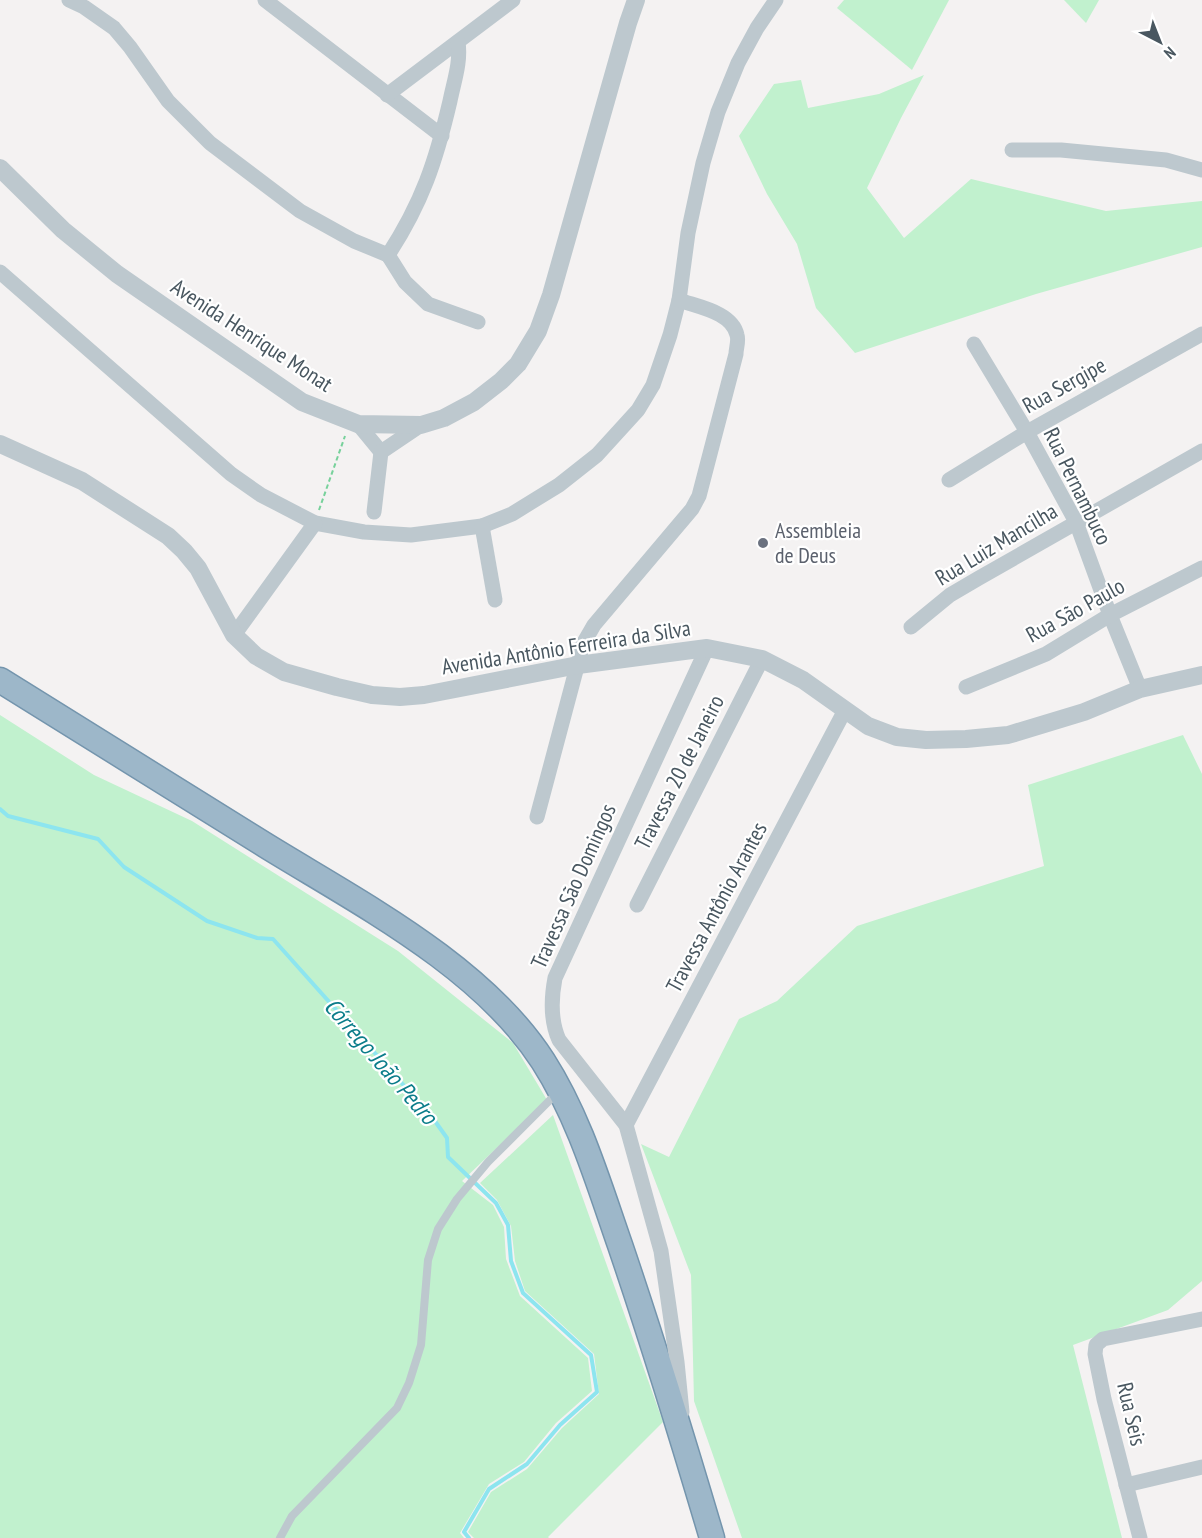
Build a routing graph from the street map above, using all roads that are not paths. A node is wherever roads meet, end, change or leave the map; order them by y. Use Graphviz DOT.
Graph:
graph roads {
  1 [pos="69,0"];
  2 [pos="513,0"];
  3 [pos="636,0"];
  4 [pos="776,0"];
  5 [pos="269,1"];
  6 [pos="458,42"];
  7 [pos="387,95"];
  8 [pos="442,136"];
  9 [pos="1012,150"];
  10 [pos="0,168"];
  11 [pos="1202,170"];
  12 [pos="388,255"];
  13 [pos="0,272"];
  14 [pos="679,300"];
  15 [pos="478,322"];
  16 [pos="1202,334"];
  17 [pos="974,344"];
  18 [pos="354,423"];
  19 [pos="421,425"];
  20 [pos="1027,432"];
  21 [pos="0,444"];
  22 [pos="1202,451"];
  23 [pos="381,452"];
  24 [pos="949,480"];
  25 [pos="374,512"];
  26 [pos="1076,522"];
  27 [pos="315,523"];
  28 [pos="482,526"];
  29 [pos="1202,567"];
  30 [pos="495,600"];
  31 [pos="1110,615"];
  32 [pos="911,627"];
  33 [pos="234,635"];
  34 [pos="707,648"];
  35 [pos="762,659"];
  36 [pos="578,666"];
  37 [pos="1202,675"];
  38 [pos="0,680"];
  39 [pos="966,687"];
  40 [pos="1140,689"];
  41 [pos="845,711"];
  42 [pos="537,817"];
  43 [pos="637,905"];
  44 [pos="560,1089"];
  45 [pos="626,1125"];
  46 [pos="1202,1319"];
  47 [pos="686,1452"];
  48 [pos="1202,1467"];
  49 [pos="1126,1485"];
  50 [pos="280,1538"];
  51 [pos="712,1538"];
  52 [pos="1140,1538"];
  1 -- 12 [label="street"];
  2 -- 6 [label="street"];
  3 -- 19 [label="street, Avenida Henrique Monat"];
  4 -- 14 [label="street"];
  5 -- 7 [label="street"];
  6 -- 7 [label="street"];
  6 -- 8 [label="street"];
  7 -- 8 [label="street"];
  8 -- 12 [label="street"];
  9 -- 11 [label="street"];
  10 -- 18 [label="street, Avenida Henrique Monat"];
  12 -- 15 [label="street"];
  13 -- 27 [label="street"];
  14 -- 28 [label="street"];
  14 -- 36 [label="street"];
  16 -- 20 [label="street, Rua Sergipe"];
  17 -- 20 [label="street, Rua Pernambuco"];
  18 -- 19 [label="street, Avenida Henrique Monat"];
  18 -- 23 [label="street"];
  19 -- 23 [label="street"];
  20 -- 24 [label="street, Rua Sergipe"];
  20 -- 26 [label="street, Rua Pernambuco"];
  21 -- 33 [label="street, Avenida Antônio Ferreira da Silva"];
  22 -- 26 [label="street, Rua Luiz Mancilha"];
  23 -- 25 [label="street"];
  26 -- 31 [label="street, Rua Pernambuco"];
  26 -- 32 [label="street, Rua Luiz Mancilha"];
  27 -- 28 [label="street"];
  27 -- 33 [label="street"];
  28 -- 30 [label="street"];
  29 -- 31 [label="street, Rua São Paulo"];
  31 -- 39 [label="street, Rua São Paulo"];
  31 -- 40 [label="street, Rua Pernambuco"];
  33 -- 36 [label="street, Avenida Antônio Ferreira da Silva"];
  34 -- 35 [label="street, Avenida Antônio Ferreira da Silva"];
  34 -- 36 [label="street, Avenida Antônio Ferreira da Silva"];
  34 -- 45 [label="street, Travessa São Domingos"];
  35 -- 41 [label="street, Avenida Antônio Ferreira da Silva"];
  35 -- 43 [label="street, Travessa 20 de Janeiro"];
  36 -- 42 [label="street"];
  37 -- 40 [label="street, Avenida Antônio Ferreira da Silva"];
  38 -- 44 [label="highway"];
  40 -- 41 [label="street, Avenida Antônio Ferreira da Silva"];
  41 -- 45 [label="street, Travessa Antônio Arantes"];
  44 -- 47 [label="highway"];
  44 -- 50 [label="lane"];
  45 -- 47 [label="street, Travessa São Domingos"];
  46 -- 49 [label="street, Rua Seis"];
  47 -- 51 [label="highway"];
  48 -- 49 [label="street"];
  49 -- 52 [label="street, Rua Seis"];
}
